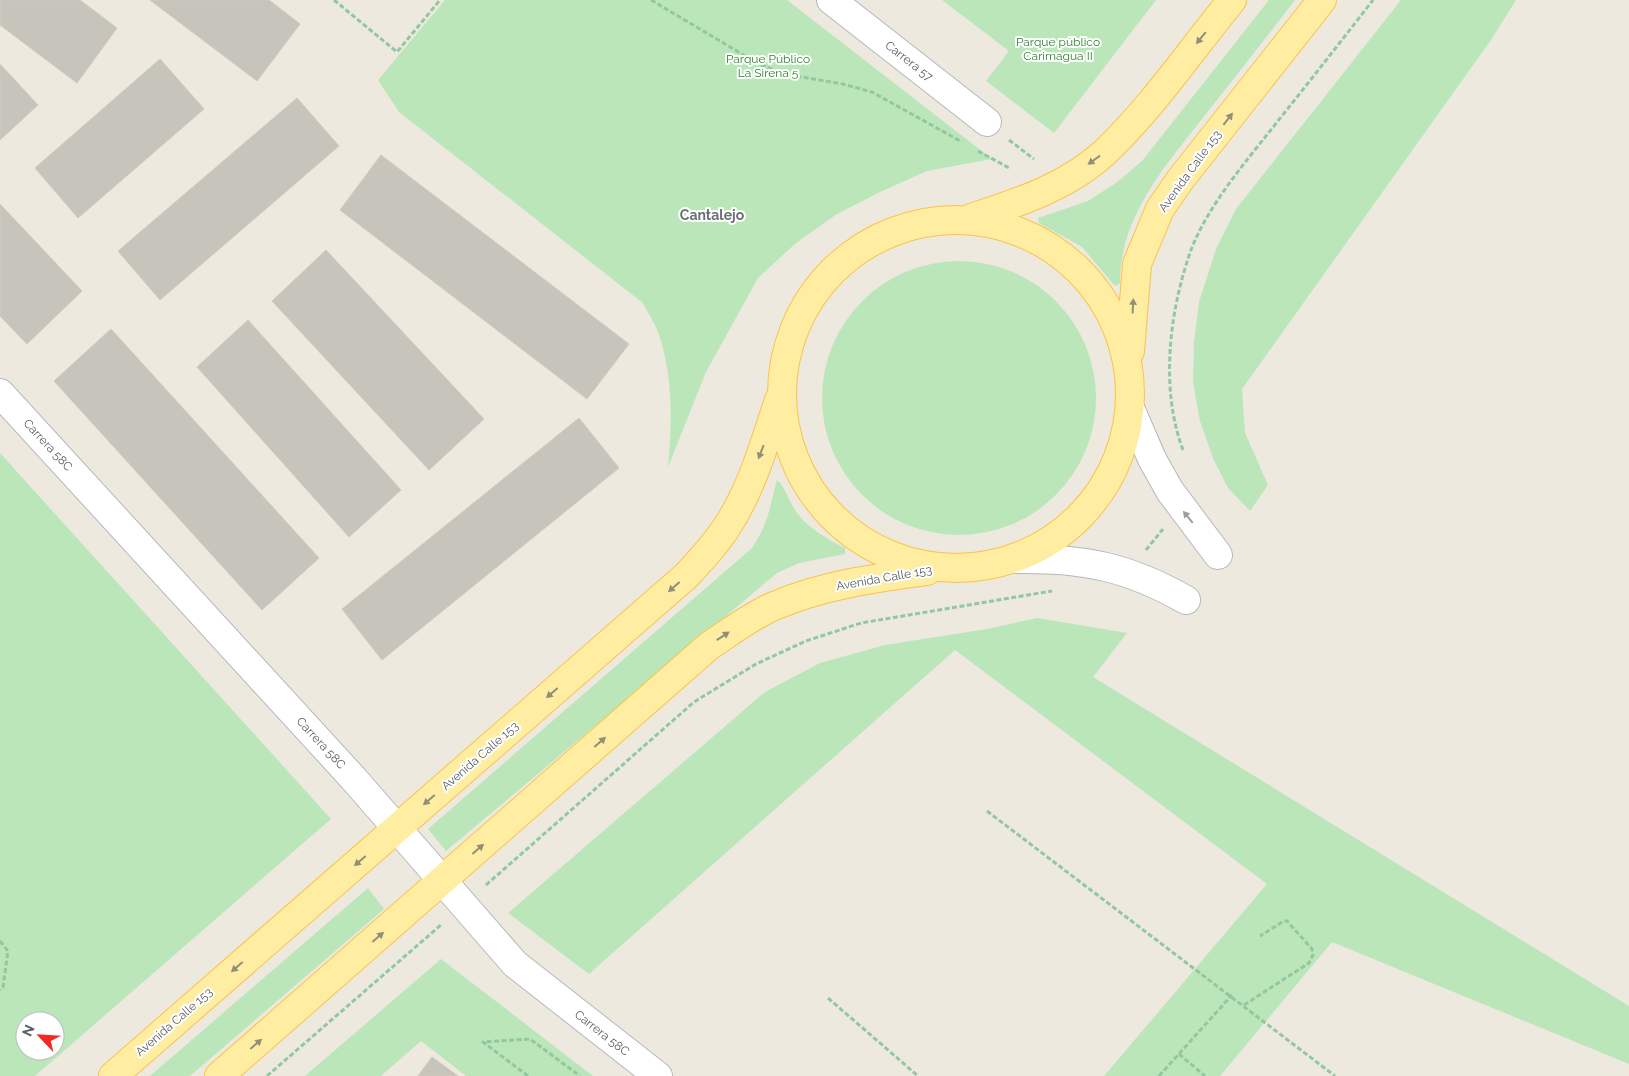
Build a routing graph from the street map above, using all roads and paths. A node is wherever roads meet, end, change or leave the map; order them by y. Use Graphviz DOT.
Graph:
graph roads {
  1 [pos="334,0"];
  2 [pos="440,0"];
  3 [pos="651,0"];
  4 [pos="831,0"];
  5 [pos="1232,0"];
  6 [pos="1322,0"];
  7 [pos="1373,0"];
  8 [pos="987,122"];
  9 [pos="967,145"];
  10 [pos="976,150"];
  11 [pos="1011,169"];
  12 [pos="968,219"];
  13 [pos="1129,372"];
  14 [pos="782,389"];
  15 [pos="0,393"];
  16 [pos="1130,408"];
  17 [pos="1184,451"];
  18 [pos="1165,527"];
  19 [pos="1143,554"];
  20 [pos="1218,555"];
  21 [pos="1017,559"];
  22 [pos="946,568"];
  23 [pos="1057,592"];
  24 [pos="1186,600"];
  25 [pos="987,810"];
  26 [pos="396,828"];
  27 [pos="499,873"];
  28 [pos="442,882"];
  29 [pos="1260,936"];
  30 [pos="425,938"];
  31 [pos="0,941"];
  32 [pos="0,990"];
  33 [pos="1232,995"];
  34 [pos="828,998"];
  35 [pos="1244,1005"];
  36 [pos="1179,1054"];
  37 [pos="113,1076"];
  38 [pos="219,1076"];
  39 [pos="267,1076"];
  40 [pos="528,1076"];
  41 [pos="580,1076"];
  42 [pos="658,1076"];
  43 [pos="918,1076"];
  44 [pos="1159,1076"];
  45 [pos="1205,1076"];
  46 [pos="1335,1076"];
  1 -- 2 [label="path"];
  3 -- 9 [label="path"];
  4 -- 8 [label="street, Carrera 57"];
  5 -- 12 [label="main road, one-way"];
  13 -- 6 [label="main road, Avenida Calle 153, one-way"];
  7 -- 17 [label="path"];
  10 -- 11 [label="path"];
  12 -- 13 [label="main road"];
  12 -- 14 [label="main road"];
  13 -- 16 [label="main road"];
  14 -- 22 [label="main road"];
  14 -- 26 [label="main road, Avenida Calle 153, one-way"];
  15 -- 26 [label="street, Carrera 58C"];
  20 -- 16 [label="street, one-way"];
  16 -- 21 [label="main road"];
  18 -- 19 [label="path"];
  21 -- 22 [label="main road"];
  21 -- 24 [label="street"];
  28 -- 22 [label="main road, Avenida Calle 153, one-way"];
  23 -- 27 [label="path"];
  25 -- 33 [label="path"];
  26 -- 28 [label="street, Carrera 58C"];
  26 -- 37 [label="main road, Avenida Calle 153, one-way"];
  38 -- 28 [label="main road, Avenida Calle 153, one-way"];
  28 -- 42 [label="street, Carrera 58C"];
  29 -- 35 [label="path"];
  30 -- 39 [label="path"];
  31 -- 32 [label="path"];
  33 -- 35 [label="path"];
  33 -- 36 [label="path"];
  34 -- 43 [label="path"];
  35 -- 46 [label="path"];
  36 -- 44 [label="path"];
  36 -- 45 [label="path"];
  40 -- 41 [label="path"];
}
